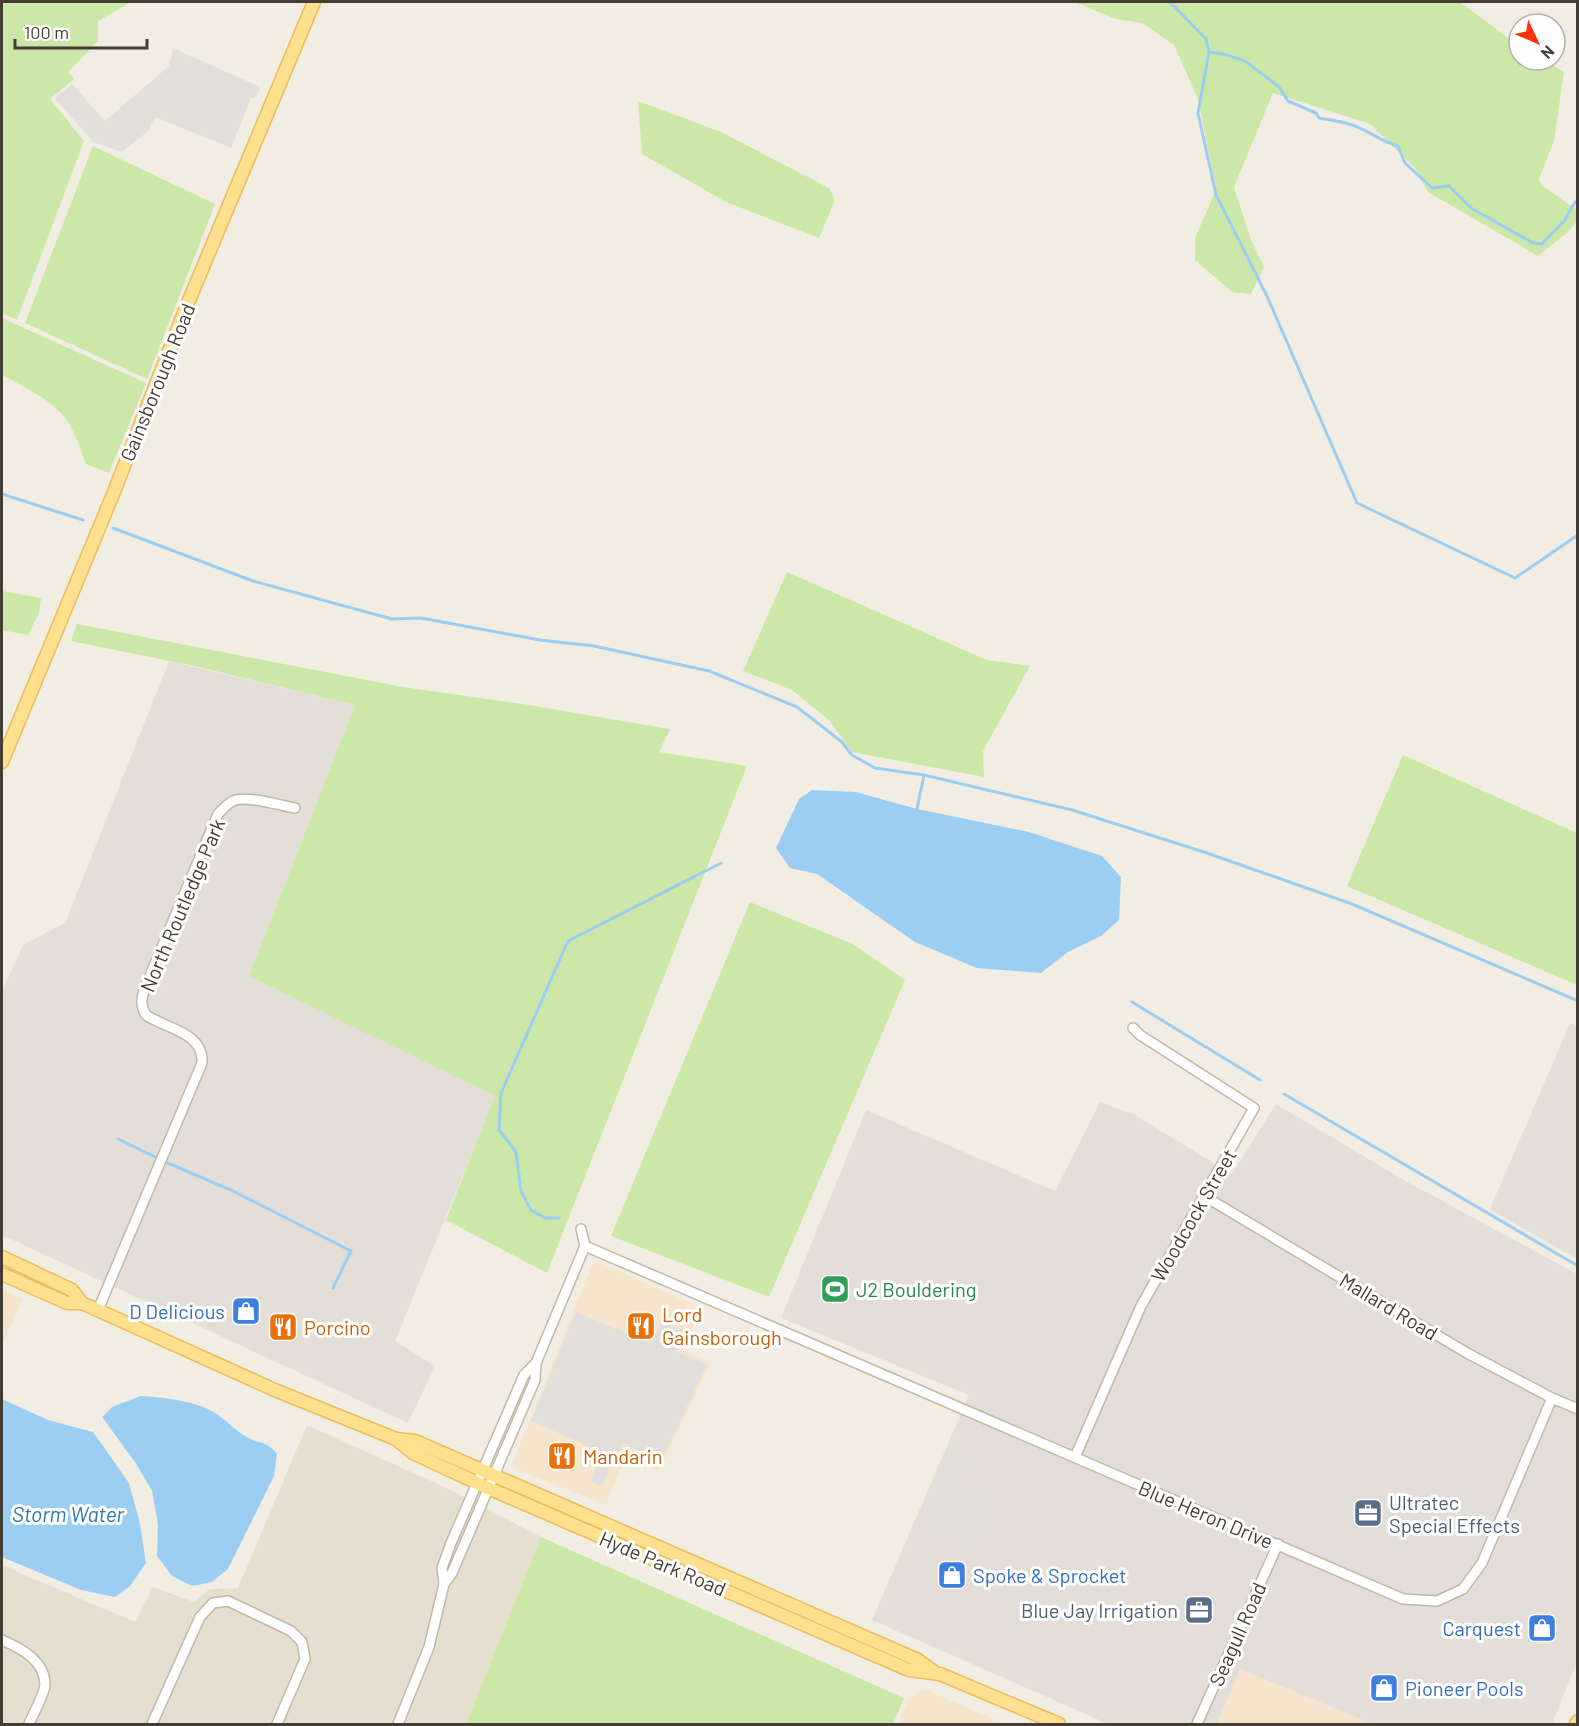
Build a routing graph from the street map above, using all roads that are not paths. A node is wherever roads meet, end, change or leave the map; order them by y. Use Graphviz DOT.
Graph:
graph roads {
  1 [pos="314,2"];
  2 [pos="2,762"];
  3 [pos="295,808"];
  4 [pos="1133,1028"];
  5 [pos="1204,1196"];
  6 [pos="581,1229"];
  7 [pos="585,1246"];
  8 [pos="2,1257"];
  9 [pos="2,1274"];
  10 [pos="82,1303"];
  11 [pos="98,1310"];
  12 [pos="1552,1398"];
  13 [pos="1578,1409"];
  14 [pos="1076,1457"];
  15 [pos="485,1479"];
  16 [pos="1278,1544"];
  17 [pos="2,1640"];
  18 [pos="29,1725"];
  19 [pos="152,1725"];
  20 [pos="277,1725"];
  21 [pos="398,1725"];
  22 [pos="1059,1725"];
  23 [pos="1197,1725"];
  1 -- 2 [label="main road, Gainsborough Road"];
  3 -- 11 [label="street, North Routledge Park"];
  4 -- 5 [label="street, Woodcock Street"];
  5 -- 12 [label="street, Mallard Road"];
  5 -- 14 [label="street, Woodcock Street"];
  6 -- 7 [label="street"];
  7 -- 14 [label="street, Blue Heron Drive"];
  7 -- 15 [label="street"];
  8 -- 10 [label="main road, Hyde Park Road"];
  9 -- 10 [label="main road, Hyde Park Road"];
  10 -- 11 [label="main road, Hyde Park Road"];
  11 -- 15 [label="main road, Hyde Park Road"];
  12 -- 13 [label="street, Mallard Road"];
  12 -- 16 [label="street, Blue Heron Drive"];
  14 -- 16 [label="street, Blue Heron Drive"];
  15 -- 21 [label="street"];
  15 -- 22 [label="main road, Hyde Park Road"];
  16 -- 23 [label="street, Seagull Road"];
  17 -- 18 [label="street"];
  19 -- 20 [label="street"];
}
